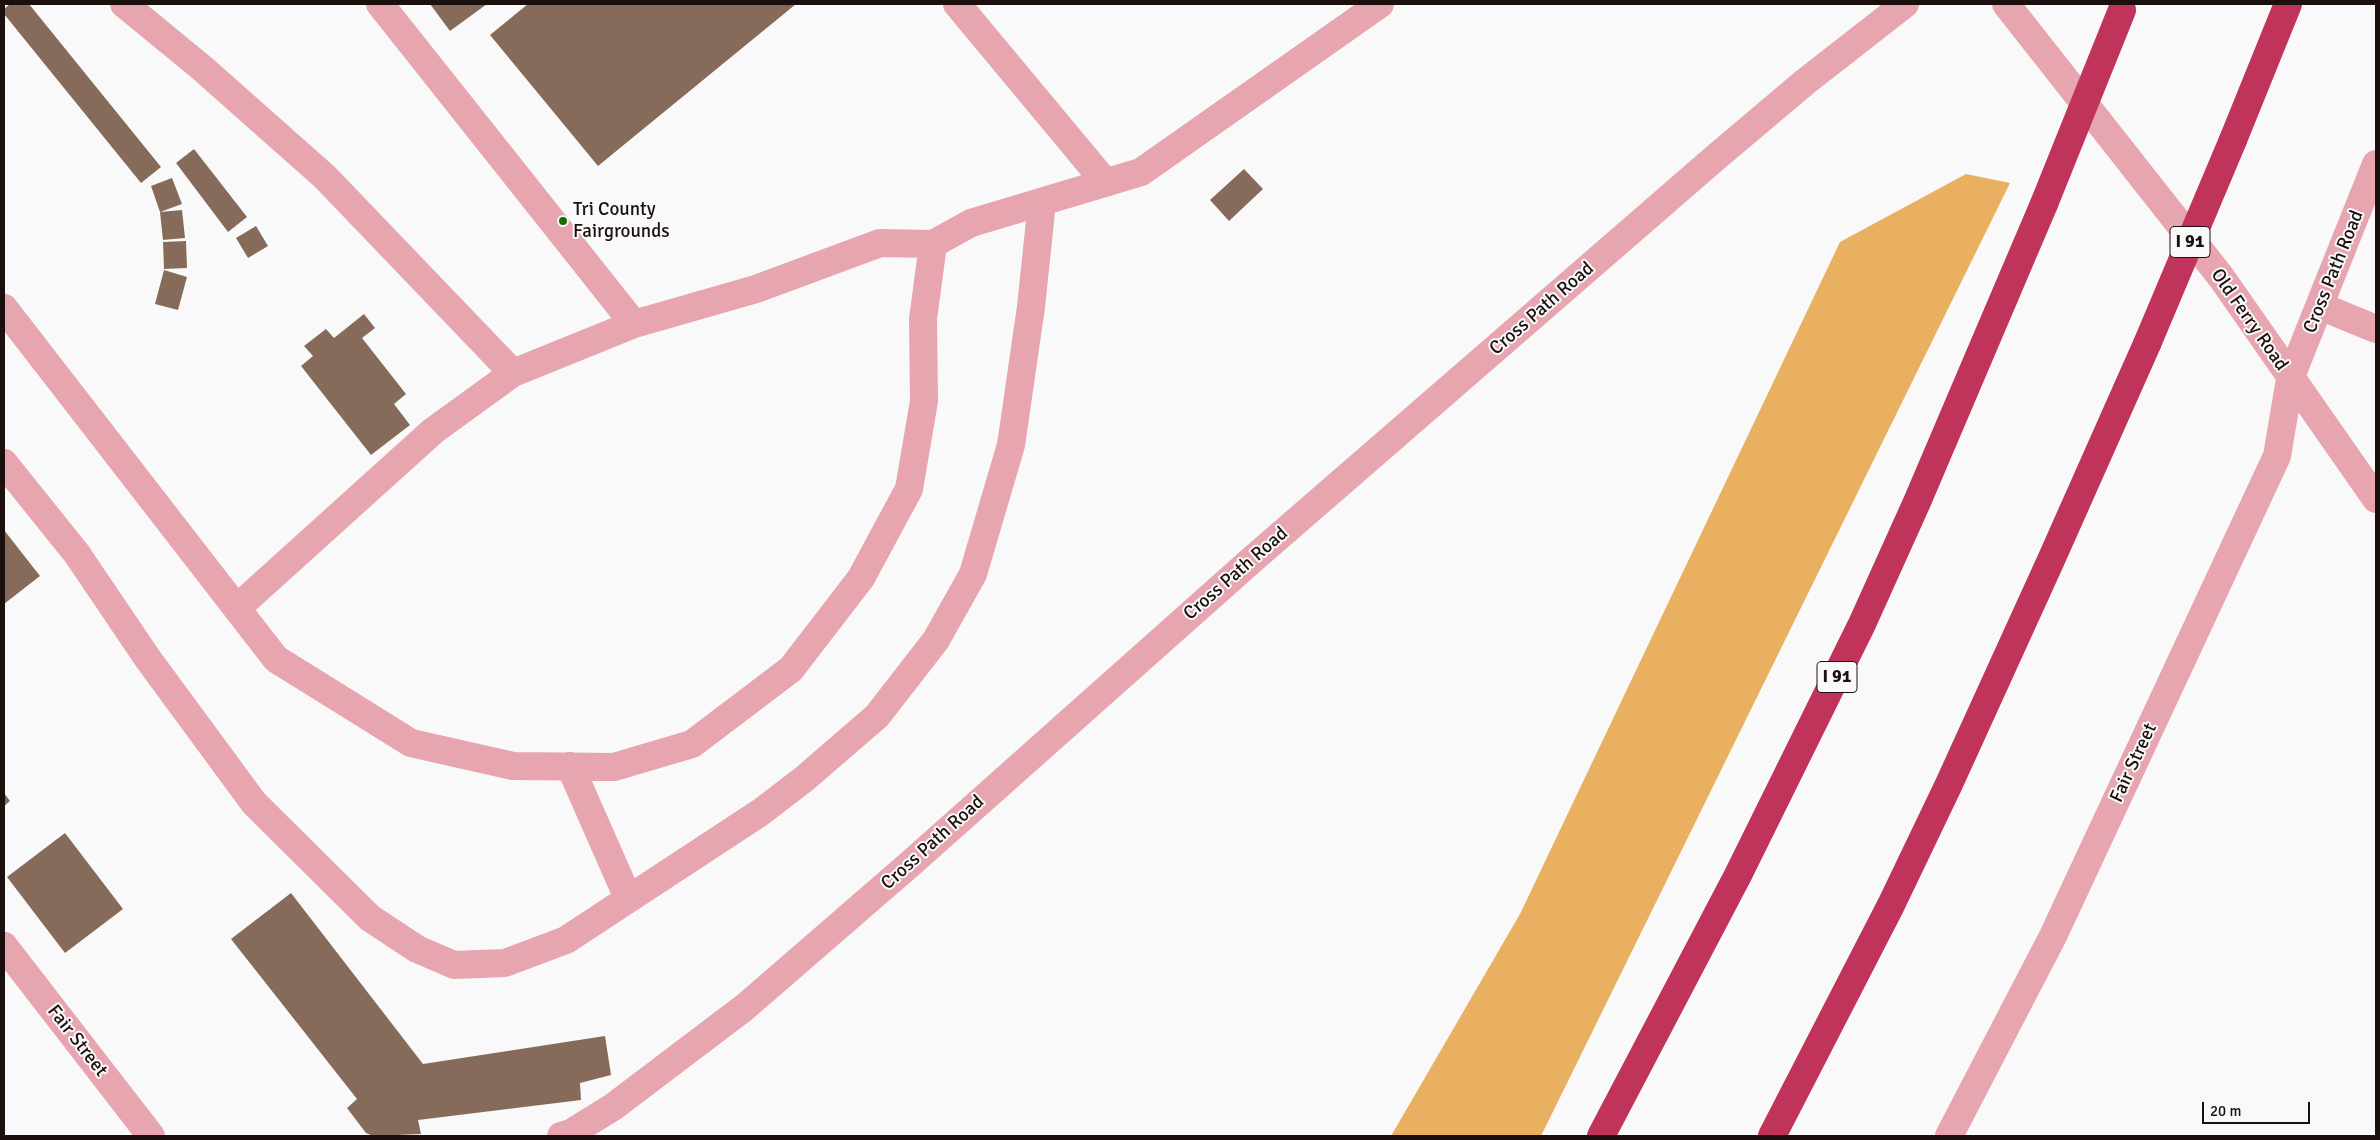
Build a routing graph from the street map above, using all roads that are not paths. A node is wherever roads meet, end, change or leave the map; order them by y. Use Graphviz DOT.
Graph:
graph roads {
  1 [pos="124,4"];
  2 [pos="380,4"];
  3 [pos="957,4"];
  4 [pos="1380,4"];
  5 [pos="1905,4"];
  6 [pos="2006,4"];
  7 [pos="2288,4"];
  8 [pos="2124,7"];
  9 [pos="2376,164"];
  10 [pos="1106,183"];
  11 [pos="1042,202"];
  12 [pos="933,244"];
  13 [pos="2320,306"];
  14 [pos="4,308"];
  15 [pos="634,324"];
  16 [pos="2376,329"];
  17 [pos="513,373"];
  18 [pos="2290,379"];
  19 [pos="4,463"];
  20 [pos="2376,498"];
  21 [pos="237,608"];
  22 [pos="570,766"];
  23 [pos="628,898"];
  24 [pos="4,946"];
  25 [pos="151,1136"];
  26 [pos="561,1136"];
  27 [pos="1601,1136"];
  28 [pos="1772,1136"];
  29 [pos="1949,1136"];
  1 -- 17 [label="street"];
  2 -- 15 [label="street"];
  3 -- 10 [label="street"];
  4 -- 10 [label="street"];
  5 -- 26 [label="street, Cross Path Road"];
  6 -- 18 [label="street, Old Ferry Road"];
  7 -- 28 [label="highway, I 91, bridge"];
  8 -- 27 [label="highway, I 91, bridge"];
  9 -- 13 [label="street, Cross Path Road"];
  10 -- 11 [label="street"];
  11 -- 12 [label="street"];
  11 -- 23 [label="street"];
  12 -- 15 [label="street"];
  12 -- 22 [label="street"];
  13 -- 16 [label="street"];
  13 -- 18 [label="street, Cross Path Road"];
  14 -- 21 [label="street"];
  15 -- 17 [label="street"];
  17 -- 21 [label="street"];
  18 -- 20 [label="street, Old Ferry Road"];
  18 -- 29 [label="street, Fair Street"];
  19 -- 23 [label="street"];
  21 -- 22 [label="street"];
  22 -- 23 [label="street"];
  24 -- 25 [label="street, Fair Street"];
}
